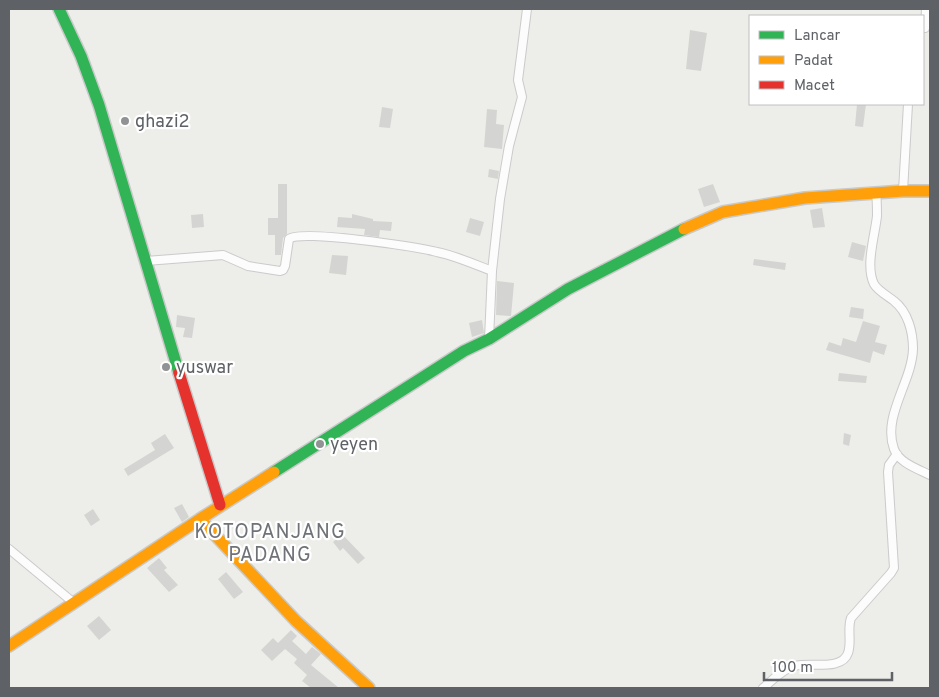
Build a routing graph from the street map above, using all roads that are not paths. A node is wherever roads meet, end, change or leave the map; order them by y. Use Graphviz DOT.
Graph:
graph roads {
  1 [pos="59,9"];
  2 [pos="527,9"];
  3 [pos="926,9"];
  4 [pos="926,29"];
  5 [pos="908,105"];
  6 [pos="902,191"];
  7 [pos="930,191"];
  8 [pos="876,193"];
  9 [pos="146,261"];
  10 [pos="492,271"];
  11 [pos="489,339"];
  12 [pos="896,454"];
  13 [pos="930,475"];
  14 [pos="220,504"];
  15 [pos="200,519"];
  16 [pos="9,549"];
  17 [pos="74,603"];
  18 [pos="9,646"];
  19 [pos="369,688"];
  20 [pos="763,688"];
  1 -- 9 [label="street"];
  2 -- 10 [label="street"];
  3 -- 4 [label="street"];
  5 -- 6 [label="street"];
  6 -- 7 [label="street"];
  6 -- 8 [label="street"];
  8 -- 11 [label="street"];
  8 -- 12 [label="street"];
  9 -- 10 [label="street"];
  9 -- 14 [label="street"];
  10 -- 11 [label="street"];
  11 -- 14 [label="street"];
  12 -- 13 [label="street"];
  12 -- 20 [label="street"];
  14 -- 15 [label="street"];
  15 -- 17 [label="street"];
  15 -- 19 [label="street"];
  16 -- 17 [label="street"];
  17 -- 18 [label="street"];
}
